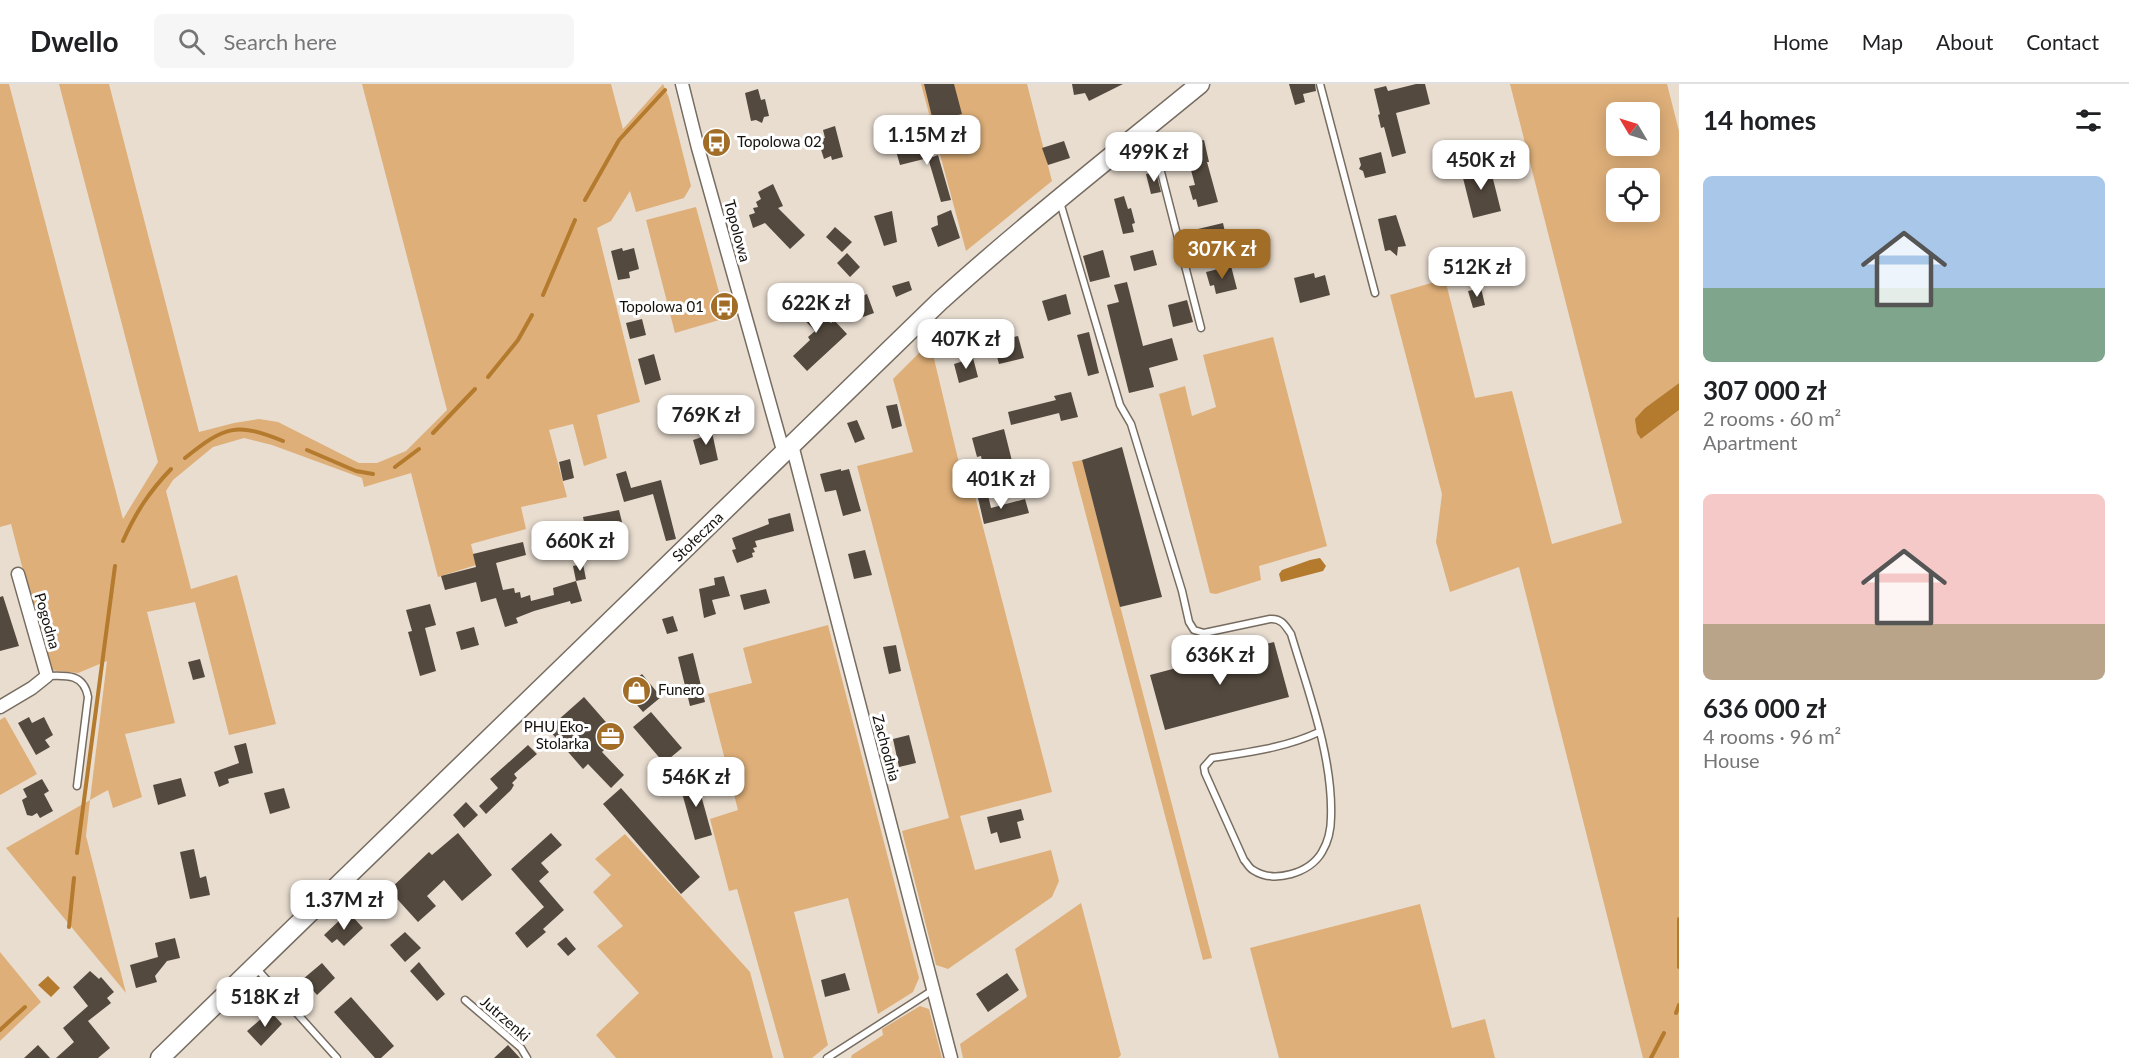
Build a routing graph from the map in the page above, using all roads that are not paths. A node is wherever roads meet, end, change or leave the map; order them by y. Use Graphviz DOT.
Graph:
graph roads {
  1 [pos="682,84"];
  2 [pos="1200,84"];
  3 [pos="1320,84"];
  4 [pos="1149,126"];
  5 [pos="1059,198"];
  6 [pos="1375,293"];
  7 [pos="1201,328"];
  8 [pos="788,450"];
  9 [pos="18,574"];
  10 [pos="47,676"];
  11 [pos="0,707"];
  12 [pos="1319,732"];
  13 [pos="76,786"];
  14 [pos="254,966"];
  15 [pos="933,990"];
  16 [pos="465,1000"];
  17 [pos="160,1058"];
  18 [pos="337,1058"];
  19 [pos="528,1058"];
  20 [pos="827,1058"];
  21 [pos="951,1058"];
  1 -- 8 [label="street, Topolowa"];
  2 -- 4 [label="main road, Stołeczna"];
  3 -- 6 [label="lane"];
  4 -- 5 [label="main road, Stołeczna"];
  4 -- 7 [label="lane"];
  5 -- 8 [label="main road, Stołeczna"];
  5 -- 12 [label="lane"];
  8 -- 14 [label="main road, Stołeczna"];
  8 -- 15 [label="street, Zachodnia"];
  9 -- 10 [label="street, Pogodna"];
  10 -- 11 [label="street"];
  10 -- 13 [label="lane"];
  12 -- 12 [label="lane"];
  14 -- 17 [label="main road, Stołeczna"];
  14 -- 18 [label="lane"];
  15 -- 20 [label="lane"];
  15 -- 21 [label="street, Zachodnia"];
  16 -- 19 [label="lane, Jutrzenki"];
}
